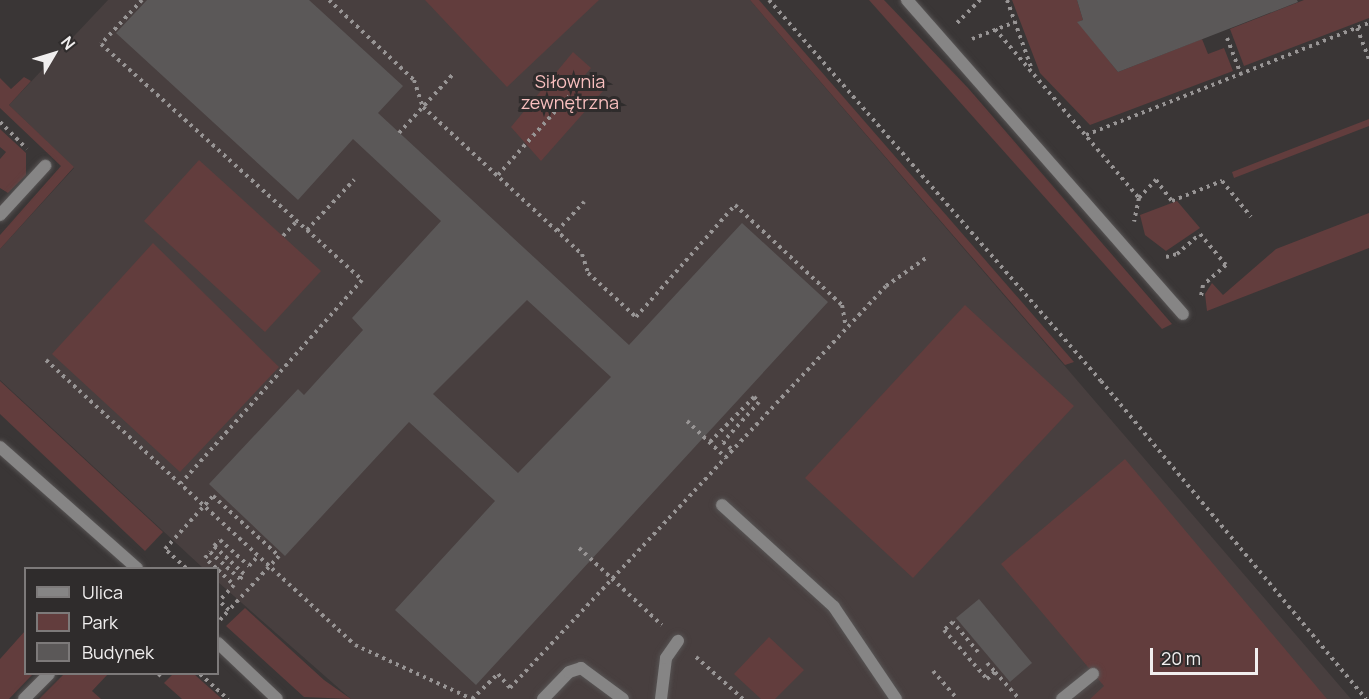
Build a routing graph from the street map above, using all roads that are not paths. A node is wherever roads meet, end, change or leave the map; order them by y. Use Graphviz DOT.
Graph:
graph roads {
  1 [pos="907,0"];
  2 [pos="45,166"];
  3 [pos="0,215"];
  4 [pos="1183,314"];
  5 [pos="0,447"];
  6 [pos="722,505"];
  7 [pos="136,567"];
  8 [pos="678,640"];
  9 [pos="219,644"];
  10 [pos="1094,674"];
  11 [pos="48,675"];
  12 [pos="24,699"];
  13 [pos="277,699"];
  14 [pos="543,699"];
  15 [pos="624,699"];
  16 [pos="661,699"];
  17 [pos="896,699"];
  18 [pos="1062,699"];
  1 -- 4 [label="street"];
  2 -- 3 [label="street"];
  5 -- 7 [label="street"];
  6 -- 17 [label="street"];
  8 -- 16 [label="street"];
  9 -- 13 [label="street"];
  10 -- 18 [label="street"];
  11 -- 12 [label="street"];
  14 -- 15 [label="street"];
}
